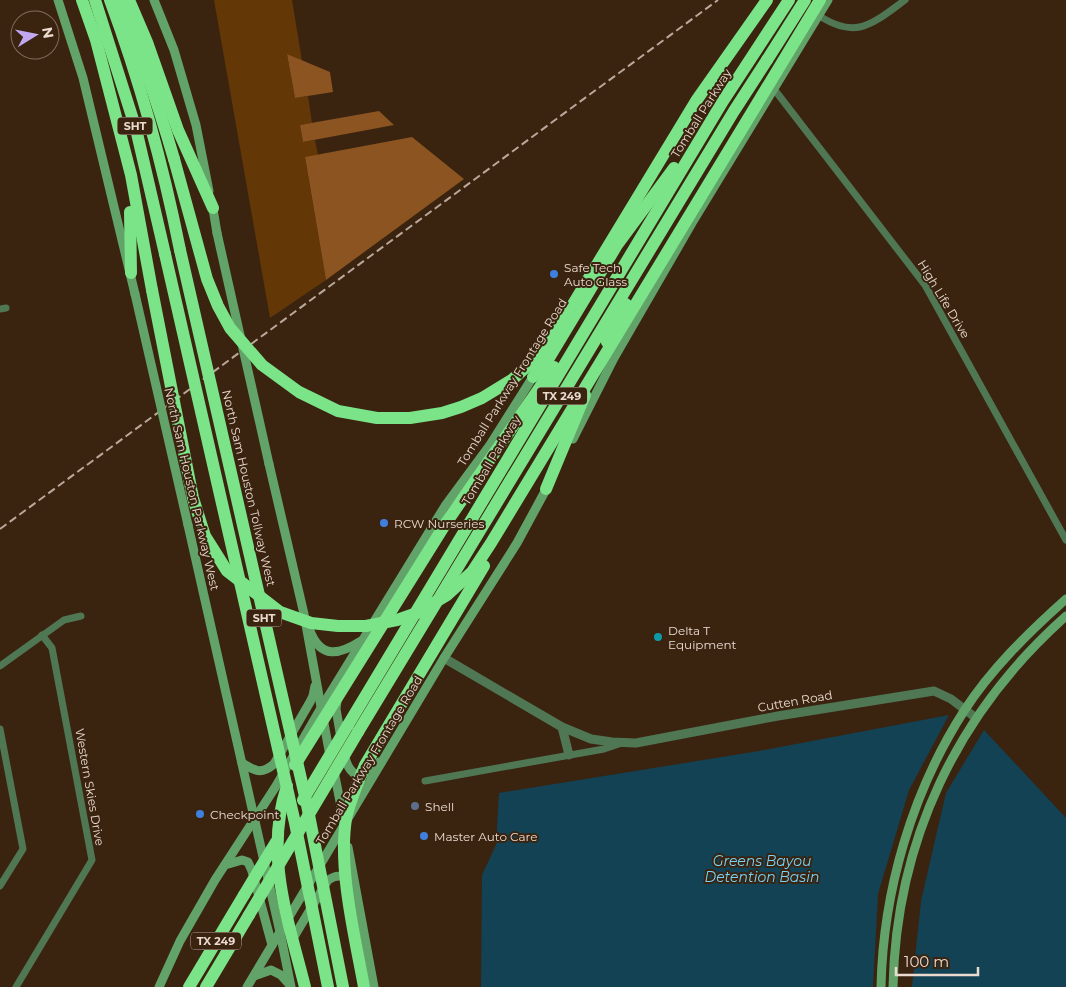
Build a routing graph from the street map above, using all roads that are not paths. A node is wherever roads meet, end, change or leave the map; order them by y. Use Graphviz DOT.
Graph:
graph roads {
  1 [pos="58,0"];
  2 [pos="81,0"];
  3 [pos="96,0"];
  4 [pos="110,0"];
  5 [pos="118,0"];
  6 [pos="129,0"];
  7 [pos="154,0"];
  8 [pos="767,0"];
  9 [pos="772,0"];
  10 [pos="789,0"];
  11 [pos="797,0"];
  12 [pos="805,0"];
  13 [pos="820,0"];
  14 [pos="828,0"];
  15 [pos="905,0"];
  16 [pos="818,15"];
  17 [pos="761,57"];
  18 [pos="774,89"];
  19 [pos="723,101"];
  20 [pos="213,208"];
  21 [pos="627,260"];
  22 [pos="638,269"];
  23 [pos="131,273"];
  24 [pos="603,358"];
  25 [pos="533,377"];
  26 [pos="546,490"];
  27 [pos="1066,540"];
  28 [pos="1066,599"];
  29 [pos="304,614"];
  30 [pos="81,616"];
  31 [pos="1066,616"];
  32 [pos="42,635"];
  33 [pos="363,640"];
  34 [pos="444,658"];
  35 [pos="0,666"];
  36 [pos="346,668"];
  37 [pos="315,681"];
  38 [pos="321,708"];
  39 [pos="965,710"];
  40 [pos="976,718"];
  41 [pos="562,727"];
  42 [pos="0,729"];
  43 [pos="353,729"];
  44 [pos="624,742"];
  45 [pos="297,749"];
  46 [pos="388,753"];
  47 [pos="569,754"];
  48 [pos="331,758"];
  49 [pos="242,763"];
  50 [pos="426,781"];
  51 [pos="254,818"];
  52 [pos="344,826"];
  53 [pos="225,864"];
  54 [pos="269,885"];
  55 [pos="0,886"];
  56 [pos="356,888"];
  57 [pos="303,895"];
  58 [pos="280,932"];
  59 [pos="272,945"];
  60 [pos="286,962"];
  61 [pos="254,976"];
  62 [pos="290,986"];
  63 [pos="16,987"];
  64 [pos="158,987"];
  65 [pos="189,987"];
  66 [pos="206,987"];
  67 [pos="247,987"];
  68 [pos="305,987"];
  69 [pos="328,987"];
  70 [pos="343,987"];
  71 [pos="364,987"];
  72 [pos="374,987"];
  73 [pos="881,987"];
  74 [pos="893,987"];
  1 -- 23 [label="main road, North Sam Houston Parkway West"];
  2 -- 23 [label="highway"];
  2 -- 24 [label="highway, bridge"];
  3 -- 69 [label="highway, SHT, bridge"];
  4 -- 70 [label="highway, North Sam Houston Tollway West / SHT, bridge"];
  5 -- 8 [label="highway, bridge"];
  6 -- 20 [label="highway"];
  7 -- 20 [label="main road"];
  9 -- 25 [label="main road, Tomball Parkway Frontage Road"];
  10 -- 17 [label="highway, Tomball Parkway / TX 249"];
  11 -- 16 [label="street"];
  12 -- 17 [label="highway, Tomball Parkway / TX 249, bridge"];
  13 -- 24 [label="highway, bridge"];
  14 -- 16 [label="main road, Tomball Parkway Frontage Road"];
  15 -- 16 [label="street"];
  16 -- 18 [label="main road, Tomball Parkway Frontage Road"];
  17 -- 19 [label="highway, Tomball Parkway / TX 249"];
  17 -- 22 [label="highway, Tomball Parkway / TX 249"];
  18 -- 26 [label="main road, Tomball Parkway Frontage Road"];
  18 -- 27 [label="street, High Life Drive"];
  19 -- 21 [label="highway, Tomball Parkway / TX 249"];
  19 -- 25 [label="highway"];
  20 -- 29 [label="main road, bridge"];
  21 -- 43 [label="highway, Tomball Parkway / TX 249"];
  21 -- 68 [label="highway, bridge"];
  22 -- 26 [label="highway"];
  22 -- 43 [label="highway, Tomball Parkway / TX 249"];
  23 -- 49 [label="main road, North Sam Houston Parkway West, bridge"];
  24 -- 71 [label="highway, bridge"];
  25 -- 33 [label="main road, Tomball Parkway Frontage Road"];
  26 -- 34 [label="main road, Tomball Parkway Frontage Road"];
  28 -- 39 [label="main road"];
  29 -- 33 [label="main road"];
  29 -- 37 [label="main road"];
  30 -- 32 [label="street"];
  31 -- 40 [label="main road"];
  32 -- 35 [label="street"];
  32 -- 63 [label="street, Western Skies Drive"];
  33 -- 36 [label="main road, Tomball Parkway Frontage Road"];
  34 -- 41 [label="street, Cutten Road"];
  34 -- 46 [label="main road, Tomball Parkway Frontage Road"];
  36 -- 38 [label="main road, Tomball Parkway Frontage Road"];
  36 -- 46 [label="main road"];
  37 -- 38 [label="main road"];
  37 -- 49 [label="main road"];
  38 -- 45 [label="main road, Tomball Parkway Frontage Road"];
  38 -- 48 [label="main road"];
  39 -- 40 [label="street, Cutten Road"];
  39 -- 44 [label="street, Cutten Road"];
  39 -- 73 [label="main road"];
  40 -- 74 [label="main road"];
  41 -- 44 [label="street, Cutten Road"];
  41 -- 47 [label="street"];
  42 -- 55 [label="street"];
  43 -- 65 [label="highway, Tomball Parkway / TX 249, bridge"];
  43 -- 66 [label="highway, Tomball Parkway / TX 249, bridge"];
  44 -- 47 [label="street, Cutten Road"];
  45 -- 48 [label="main road"];
  45 -- 51 [label="main road, Tomball Parkway Frontage Road"];
  46 -- 52 [label="main road, Tomball Parkway Frontage Road"];
  47 -- 50 [label="street, Cutten Road"];
  48 -- 52 [label="main road"];
  49 -- 51 [label="main road, North Sam Houston Parkway West"];
  51 -- 53 [label="main road, Tomball Parkway Frontage Road"];
  51 -- 54 [label="main road, North Sam Houston Parkway West"];
  52 -- 56 [label="main road"];
  52 -- 57 [label="main road, Tomball Parkway Frontage Road"];
  53 -- 59 [label="main road"];
  53 -- 64 [label="main road, Tomball Parkway Frontage Road"];
  54 -- 57 [label="main road"];
  54 -- 58 [label="main road, North Sam Houston Parkway West"];
  56 -- 60 [label="main road"];
  56 -- 72 [label="main road"];
  57 -- 58 [label="main road, Tomball Parkway Frontage Road"];
  58 -- 59 [label="main road, Tomball Parkway Frontage Road"];
  58 -- 60 [label="main road, North Sam Houston Parkway West"];
  59 -- 61 [label="main road, Tomball Parkway Frontage Road"];
  60 -- 62 [label="main road, North Sam Houston Parkway West"];
  61 -- 62 [label="main road"];
  61 -- 67 [label="main road, Tomball Parkway Frontage Road"];
}
